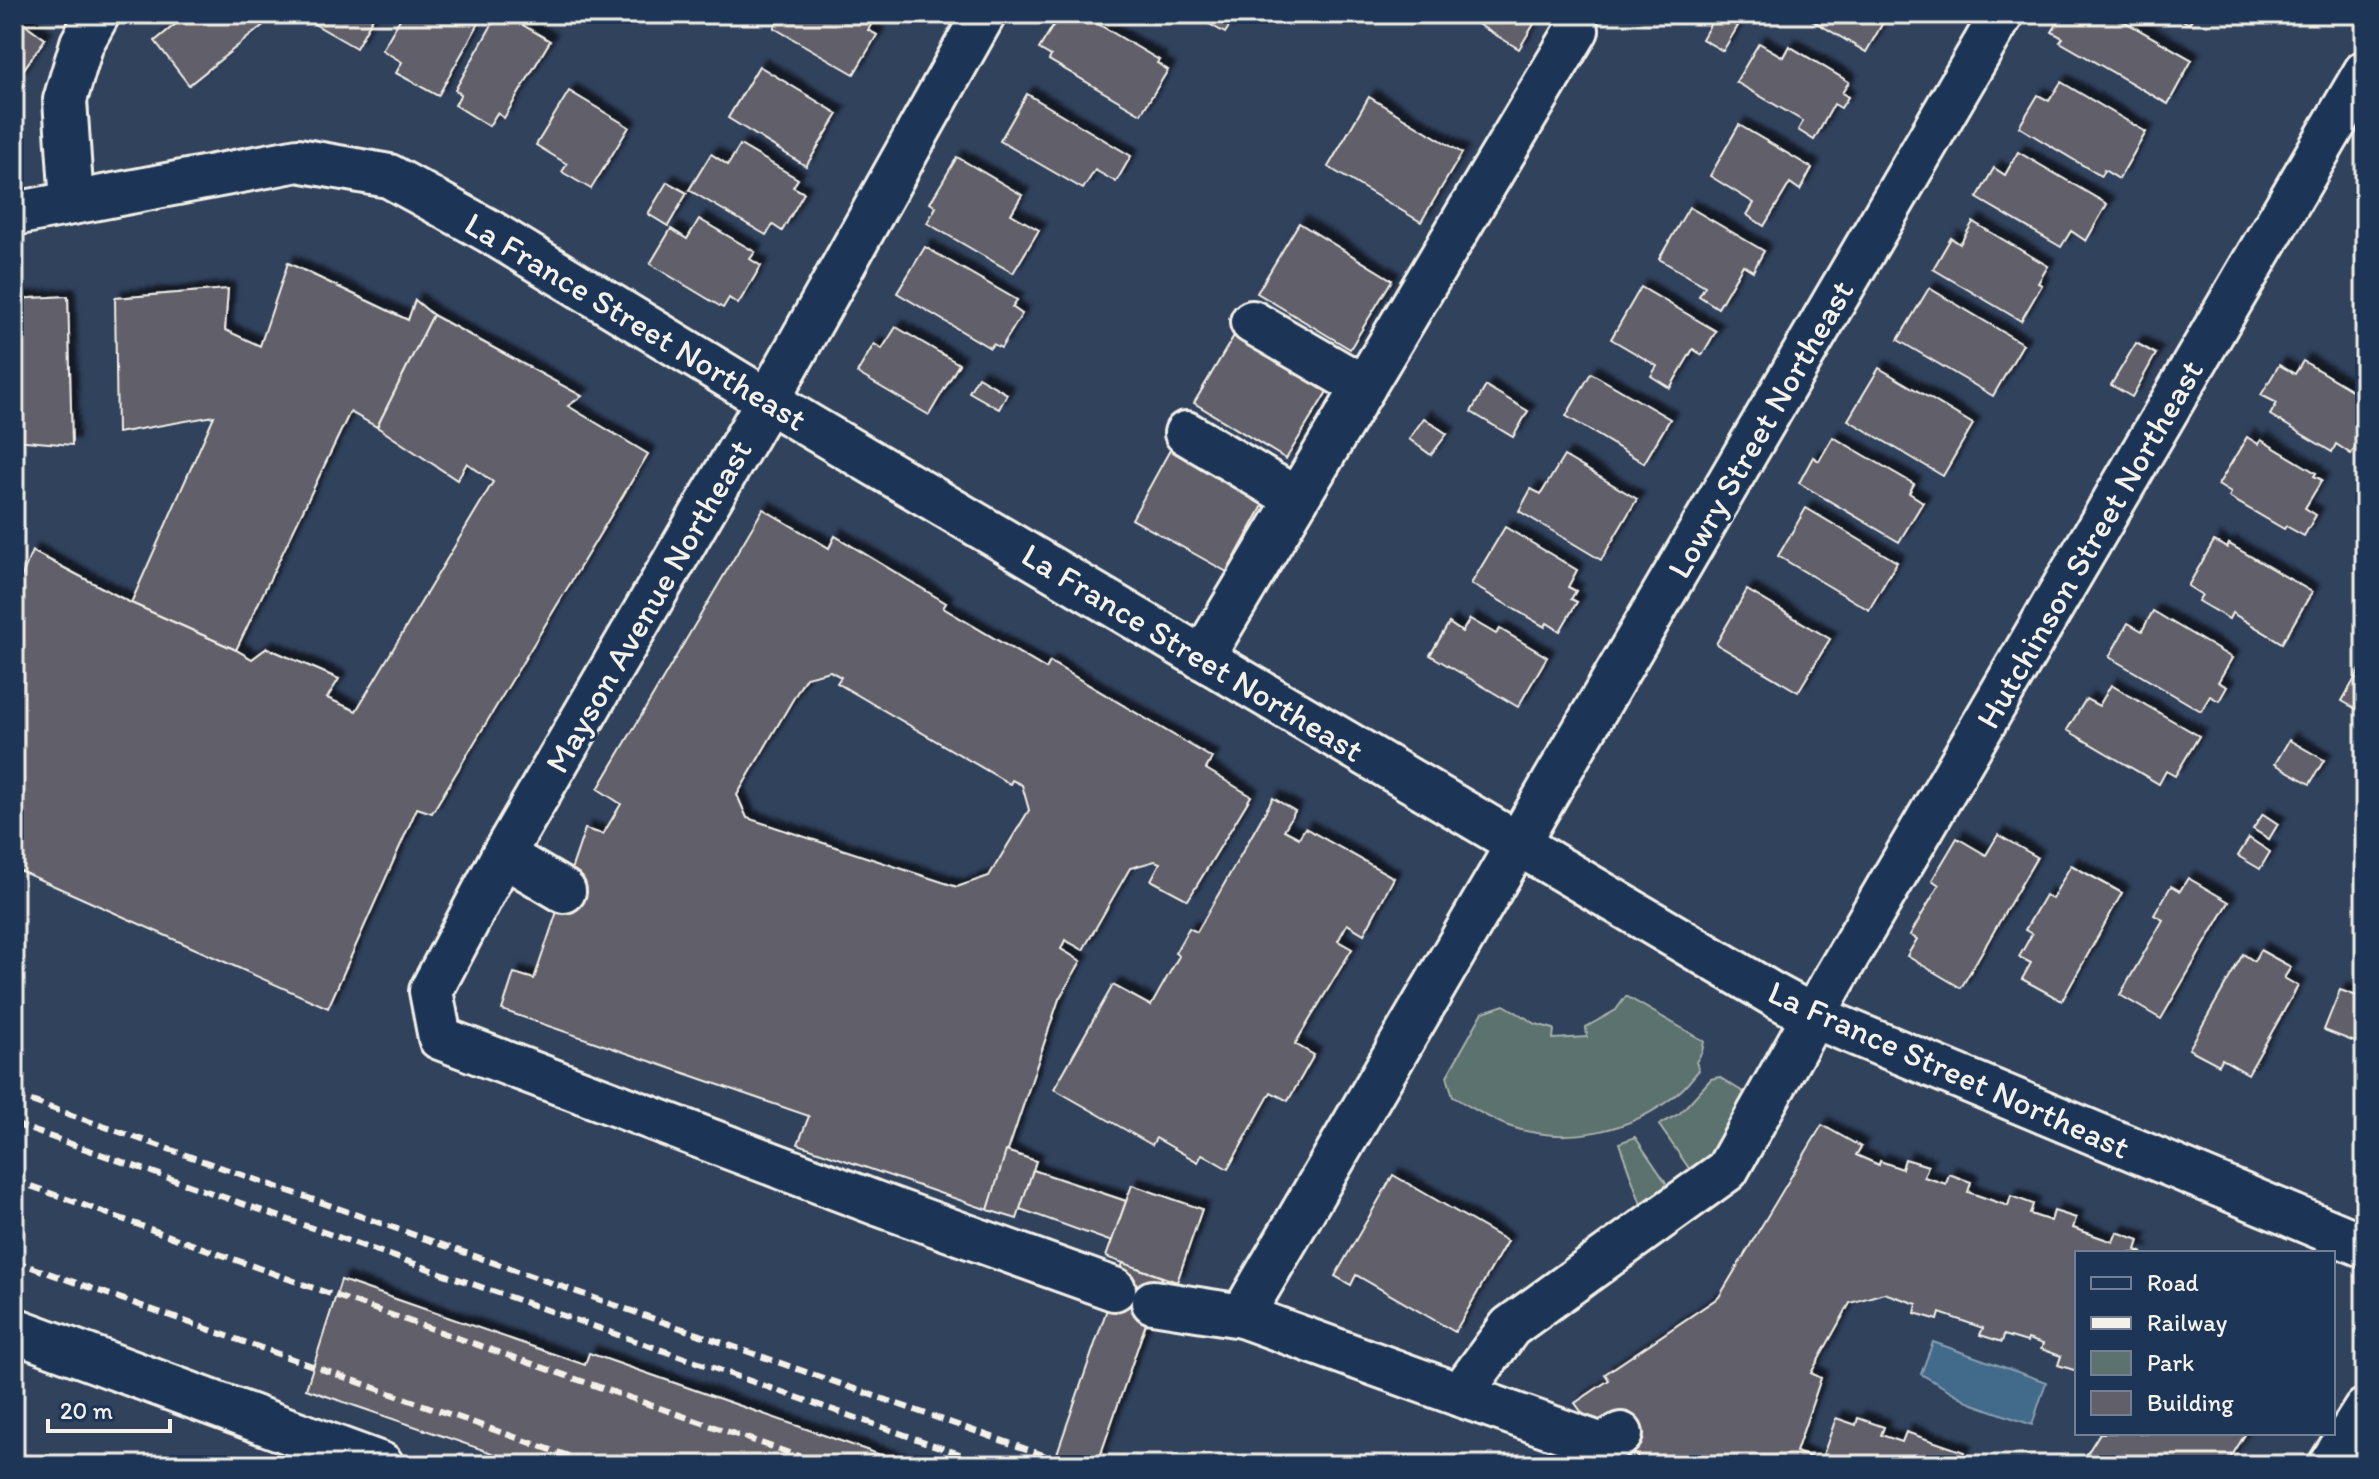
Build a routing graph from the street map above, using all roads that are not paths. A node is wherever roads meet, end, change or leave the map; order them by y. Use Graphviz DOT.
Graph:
graph roads {
  1 [pos="98,14"];
  2 [pos="984,14"];
  3 [pos="2002,14"];
  4 [pos="1577,30"];
  5 [pos="2365,72"];
  6 [pos="72,203"];
  7 [pos="14,214"];
  8 [pos="1252,322"];
  9 [pos="1364,387"];
  10 [pos="768,400"];
  11 [pos="1186,433"];
  12 [pos="1297,499"];
  13 [pos="1202,658"];
  14 [pos="1517,843"];
  15 [pos="503,855"];
  16 [pos="564,891"];
  17 [pos="1813,1016"];
  18 [pos="2365,1246"];
  19 [pos="1114,1289"];
  20 [pos="1153,1302"];
  21 [pos="1242,1316"];
  22 [pos="14,1330"];
  23 [pos="1460,1395"];
  24 [pos="2365,1410"];
  25 [pos="1621,1434"];
  26 [pos="381,1465"];
  27 [pos="2330,1465"];
  1 -- 6 [label="street"];
  2 -- 10 [label="street, Mayson Avenue Northeast"];
  3 -- 14 [label="street, Lowry Street Northeast"];
  4 -- 9 [label="street"];
  5 -- 17 [label="street, Hutchinson Street Northeast"];
  6 -- 7 [label="street, La France Street Northeast"];
  6 -- 10 [label="street, La France Street Northeast"];
  8 -- 9 [label="street"];
  9 -- 12 [label="street"];
  10 -- 13 [label="street, La France Street Northeast"];
  10 -- 15 [label="street, Mayson Avenue Northeast"];
  11 -- 12 [label="street"];
  12 -- 13 [label="street"];
  13 -- 14 [label="street, La France Street Northeast"];
  14 -- 17 [label="street, La France Street Northeast"];
  14 -- 21 [label="street, Lowry Street Northeast"];
  15 -- 16 [label="street"];
  15 -- 19 [label="street, Mayson Avenue Northeast"];
  17 -- 18 [label="street, La France Street Northeast"];
  17 -- 23 [label="street, Hutchinson Street Northeast"];
  20 -- 21 [label="street"];
  21 -- 23 [label="street"];
  22 -- 26 [label="main road"];
  23 -- 25 [label="street"];
  24 -- 27 [label="street"];
}
